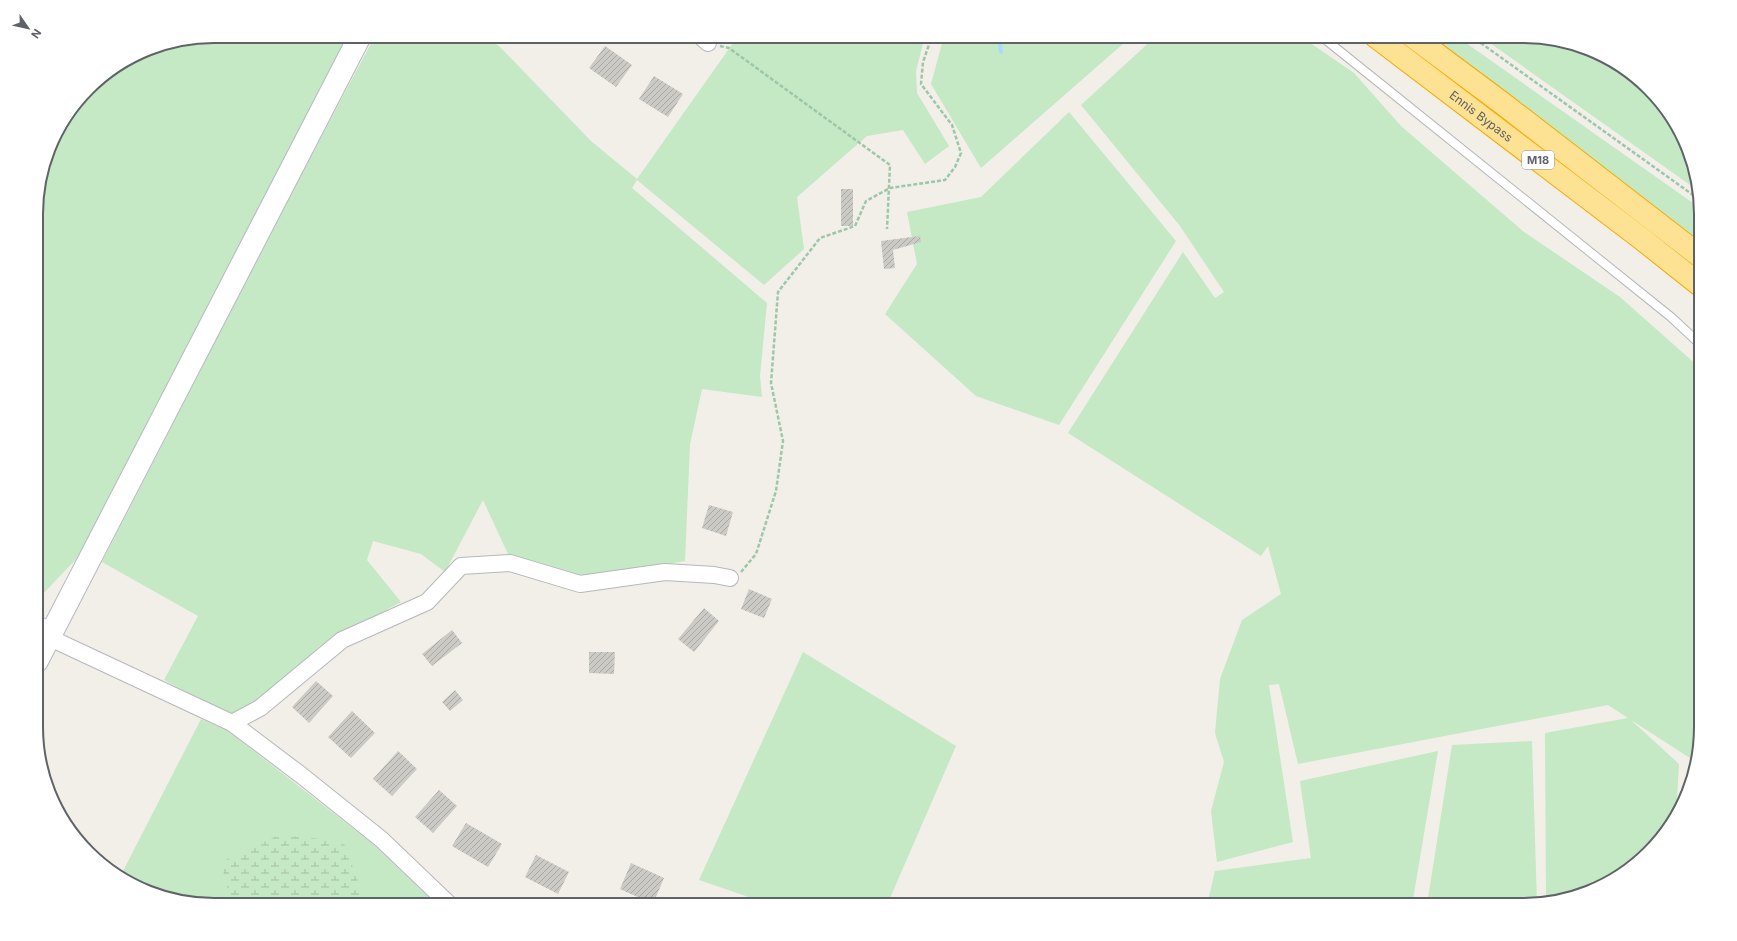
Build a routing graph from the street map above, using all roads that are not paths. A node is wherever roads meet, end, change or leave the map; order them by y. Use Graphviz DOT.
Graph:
graph roads {
  1 [pos="356,43"];
  2 [pos="1330,43"];
  3 [pos="1384,43"];
  4 [pos="1421,43"];
  5 [pos="1694,251"];
  6 [pos="1694,280"];
  7 [pos="1694,338"];
  8 [pos="730,578"];
  9 [pos="47,631"];
  10 [pos="43,643"];
  11 [pos="232,723"];
  12 [pos="443,898"];
  1 -- 9 [label="main road"];
  2 -- 7 [label="lane"];
  3 -- 6 [label="highway, Ennis Bypass / M18"];
  4 -- 5 [label="highway, Ennis Bypass / M18"];
  8 -- 11 [label="street"];
  9 -- 10 [label="main road"];
  9 -- 11 [label="street"];
  11 -- 12 [label="street"];
}
